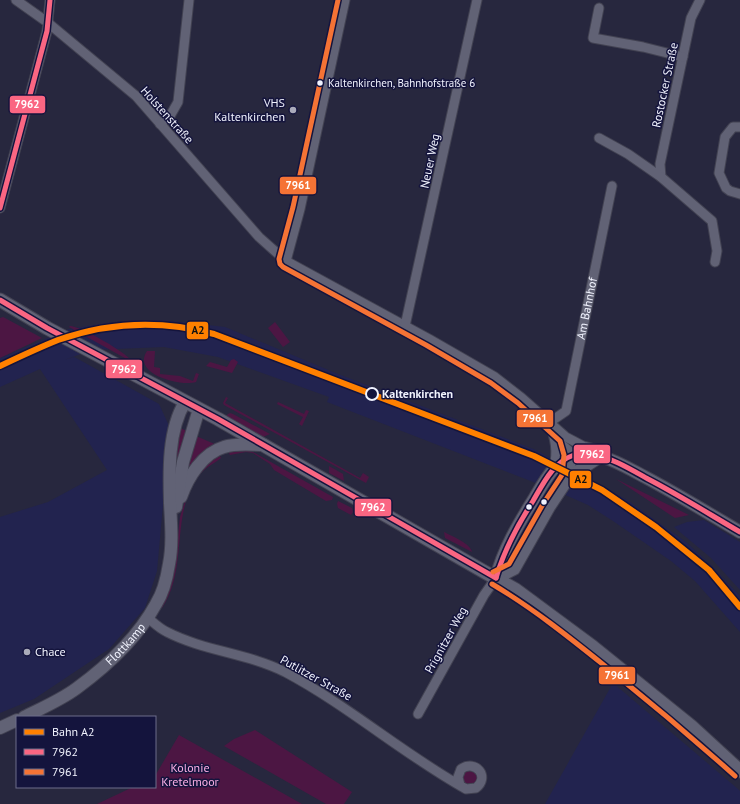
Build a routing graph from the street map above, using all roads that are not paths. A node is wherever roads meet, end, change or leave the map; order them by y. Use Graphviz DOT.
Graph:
graph roads {
  1 [pos="16,0"];
  2 [pos="50,0"];
  3 [pos="189,0"];
  4 [pos="344,0"];
  5 [pos="477,0"];
  6 [pos="700,0"];
  7 [pos="599,8"];
  8 [pos="47,22"];
  9 [pos="683,57"];
  10 [pos="160,124"];
  11 [pos="740,127"];
  12 [pos="599,138"];
  13 [pos="661,177"];
  14 [pos="612,186"];
  15 [pos="740,194"];
  16 [pos="0,208"];
  17 [pos="286,261"];
  18 [pos="715,262"];
  19 [pos="0,300"];
  20 [pos="405,326"];
  21 [pos="185,402"];
  22 [pos="199,409"];
  23 [pos="550,422"];
  24 [pos="566,437"];
  25 [pos="555,438"];
  26 [pos="264,445"];
  27 [pos="572,455"];
  28 [pos="596,459"];
  29 [pos="554,467"];
  30 [pos="569,477"];
  31 [pos="175,513"];
  32 [pos="171,532"];
  33 [pos="740,532"];
  34 [pos="496,578"];
  35 [pos="148,618"];
  36 [pos="418,714"];
  37 [pos="26,716"];
  38 [pos="16,720"];
  39 [pos="0,728"];
  40 [pos="740,771"];
  41 [pos="460,785"];
  1 -- 8 [label="street, Holstenstraße"];
  2 -- 8 [label="street"];
  3 -- 10 [label="street"];
  4 -- 17 [label="street"];
  5 -- 20 [label="street, Neuer Weg"];
  6 -- 9 [label="street, Rostocker Straße"];
  7 -- 9 [label="street"];
  8 -- 10 [label="street, Holstenstraße"];
  8 -- 16 [label="street"];
  9 -- 13 [label="street, Rostocker Straße"];
  10 -- 17 [label="street, Holstenstraße"];
  11 -- 15 [label="street"];
  12 -- 13 [label="street"];
  13 -- 18 [label="street"];
  14 -- 23 [label="street, Am Bahnhof"];
  17 -- 20 [label="street"];
  19 -- 21 [label="main road"];
  20 -- 23 [label="street"];
  21 -- 22 [label="main road"];
  21 -- 32 [label="street, Flottkamp"];
  22 -- 26 [label="main road"];
  22 -- 31 [label="street, Flottkamp"];
  23 -- 24 [label="street"];
  23 -- 25 [label="street"];
  24 -- 27 [label="street"];
  24 -- 28 [label="street"];
  25 -- 27 [label="street"];
  25 -- 29 [label="street"];
  26 -- 31 [label="street"];
  26 -- 34 [label="main road"];
  27 -- 28 [label="street"];
  27 -- 29 [label="street"];
  27 -- 30 [label="street"];
  28 -- 30 [label="street"];
  28 -- 33 [label="street"];
  29 -- 34 [label="street"];
  30 -- 34 [label="street"];
  31 -- 32 [label="street, Flottkamp"];
  32 -- 35 [label="street, Flottkamp"];
  34 -- 36 [label="street, Prignitzer Weg"];
  34 -- 40 [label="main road"];
  35 -- 37 [label="street, Flottkamp"];
  35 -- 41 [label="street, Putlitzer Straße"];
  38 -- 39 [label="street"];
}
